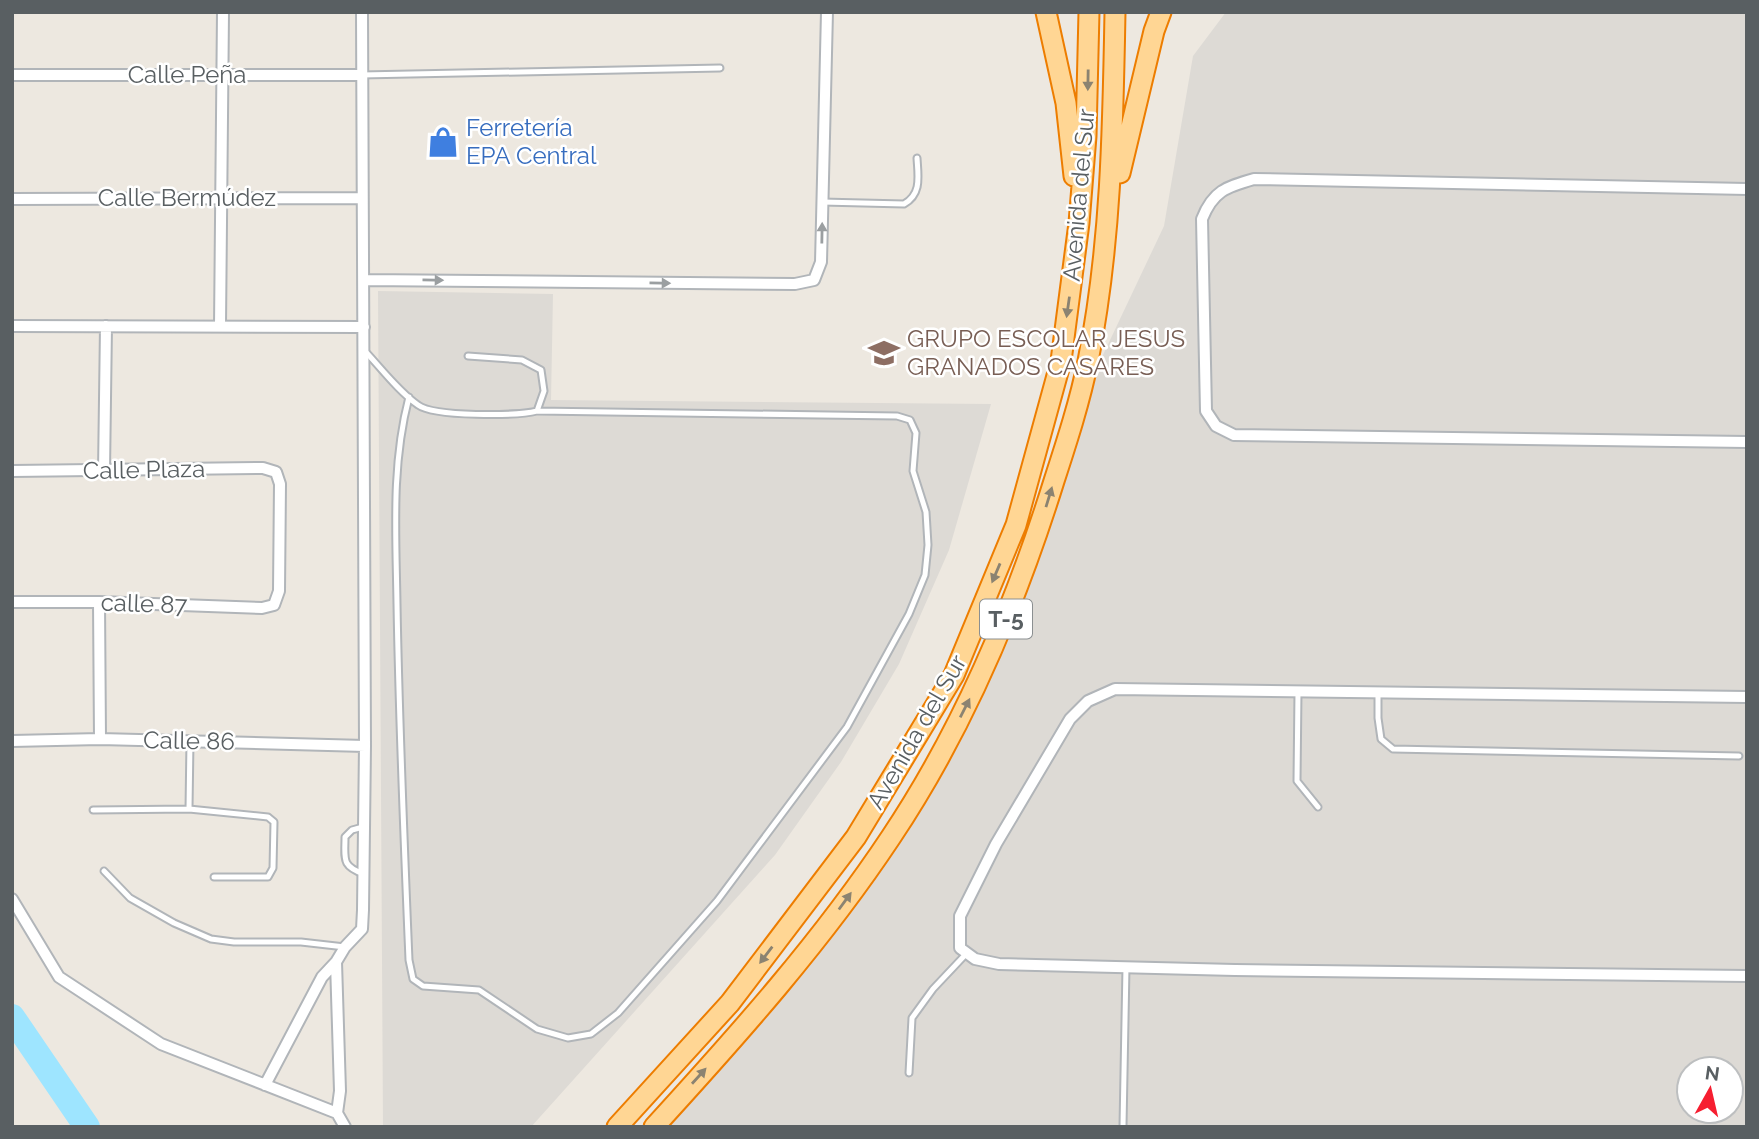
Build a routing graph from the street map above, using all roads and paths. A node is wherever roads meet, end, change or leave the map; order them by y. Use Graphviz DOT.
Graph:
graph roads {
  1 [pos="222,12"];
  2 [pos="362,12"];
  3 [pos="827,12"];
  4 [pos="1046,12"];
  5 [pos="1089,12"];
  6 [pos="1115,12"];
  7 [pos="1161,12"];
  8 [pos="720,68"];
  9 [pos="12,75"];
  10 [pos="222,75"];
  11 [pos="361,75"];
  12 [pos="917,158"];
  13 [pos="1747,189"];
  14 [pos="12,198"];
  15 [pos="220,198"];
  16 [pos="362,198"];
  17 [pos="822,202"];
  18 [pos="1079,223"];
  19 [pos="1107,228"];
  20 [pos="364,279"];
  21 [pos="12,326"];
  22 [pos="106,326"];
  23 [pos="220,327"];
  24 [pos="364,327"];
  25 [pos="364,350"];
  26 [pos="468,356"];
  27 [pos="409,397"];
  28 [pos="537,411"];
  29 [pos="1747,442"];
  30 [pos="12,471"];
  31 [pos="104,471"];
  32 [pos="12,602"];
  33 [pos="99,602"];
  34 [pos="274,604"];
  35 [pos="1298,692"];
  36 [pos="1378,692"];
  37 [pos="1747,698"];
  38 [pos="100,739"];
  39 [pos="12,741"];
  40 [pos="190,741"];
  41 [pos="365,746"];
  42 [pos="1739,755"];
  43 [pos="1318,807"];
  44 [pos="188,809"];
  45 [pos="93,810"];
  46 [pos="364,826"];
  47 [pos="104,871"];
  48 [pos="364,874"];
  49 [pos="214,877"];
  50 [pos="12,899"];
  51 [pos="345,947"];
  52 [pos="966,954"];
  53 [pos="336,962"];
  54 [pos="1126,967"];
  55 [pos="1747,976"];
  56 [pos="909,1073"];
  57 [pos="265,1085"];
  58 [pos="337,1113"];
  59 [pos="1123,1126"];
  60 [pos="345,1127"];
  61 [pos="617,1127"];
  62 [pos="654,1127"];
  1 -- 10 [label="street"];
  2 -- 11 [label="street"];
  3 -- 17 [label="street"];
  4 -- 18 [label="highway"];
  5 -- 18 [label="highway, Avenida del Sur / T-5, one-way"];
  6 -- 19 [label="highway, Avenida del Sur / T-5"];
  7 -- 19 [label="highway"];
  8 -- 11 [label="lane"];
  9 -- 10 [label="street, Calle Peña"];
  10 -- 11 [label="street, Calle Peña"];
  10 -- 15 [label="street"];
  11 -- 16 [label="street"];
  12 -- 17 [label="lane"];
  13 -- 29 [label="street"];
  14 -- 15 [label="street, Calle Bermúdez"];
  15 -- 16 [label="street, Calle Bermúdez"];
  15 -- 23 [label="street"];
  16 -- 20 [label="street"];
  20 -- 17 [label="street, one-way"];
  18 -- 61 [label="highway, Avenida del Sur / T-5, one-way"];
  62 -- 19 [label="highway, Avenida del Sur / T-5, one-way"];
  20 -- 24 [label="street"];
  21 -- 22 [label="street"];
  22 -- 23 [label="street"];
  22 -- 31 [label="street"];
  23 -- 24 [label="street"];
  24 -- 25 [label="street"];
  25 -- 27 [label="lane"];
  25 -- 41 [label="street"];
  26 -- 28 [label="lane"];
  27 -- 28 [label="lane"];
  27 -- 28 [label="lane"];
  30 -- 31 [label="street, Calle Plaza"];
  31 -- 34 [label="street, Calle Plaza"];
  32 -- 33 [label="street, calle 87"];
  33 -- 34 [label="street, calle 87"];
  33 -- 38 [label="street"];
  35 -- 36 [label="street"];
  35 -- 43 [label="lane"];
  35 -- 52 [label="street"];
  36 -- 37 [label="street"];
  36 -- 42 [label="lane"];
  38 -- 39 [label="street, Calle 86"];
  38 -- 40 [label="street, Calle 86"];
  40 -- 41 [label="street, Calle 86"];
  40 -- 44 [label="lane"];
  41 -- 46 [label="street"];
  44 -- 45 [label="lane"];
  44 -- 49 [label="lane"];
  46 -- 48 [label="street"];
  46 -- 48 [label="lane"];
  47 -- 51 [label="lane"];
  48 -- 51 [label="street"];
  50 -- 57 [label="street"];
  51 -- 53 [label="street"];
  52 -- 54 [label="street"];
  52 -- 56 [label="lane"];
  53 -- 57 [label="street"];
  53 -- 58 [label="street"];
  54 -- 55 [label="street"];
  54 -- 59 [label="lane"];
  57 -- 58 [label="street"];
  58 -- 60 [label="street"];
}
